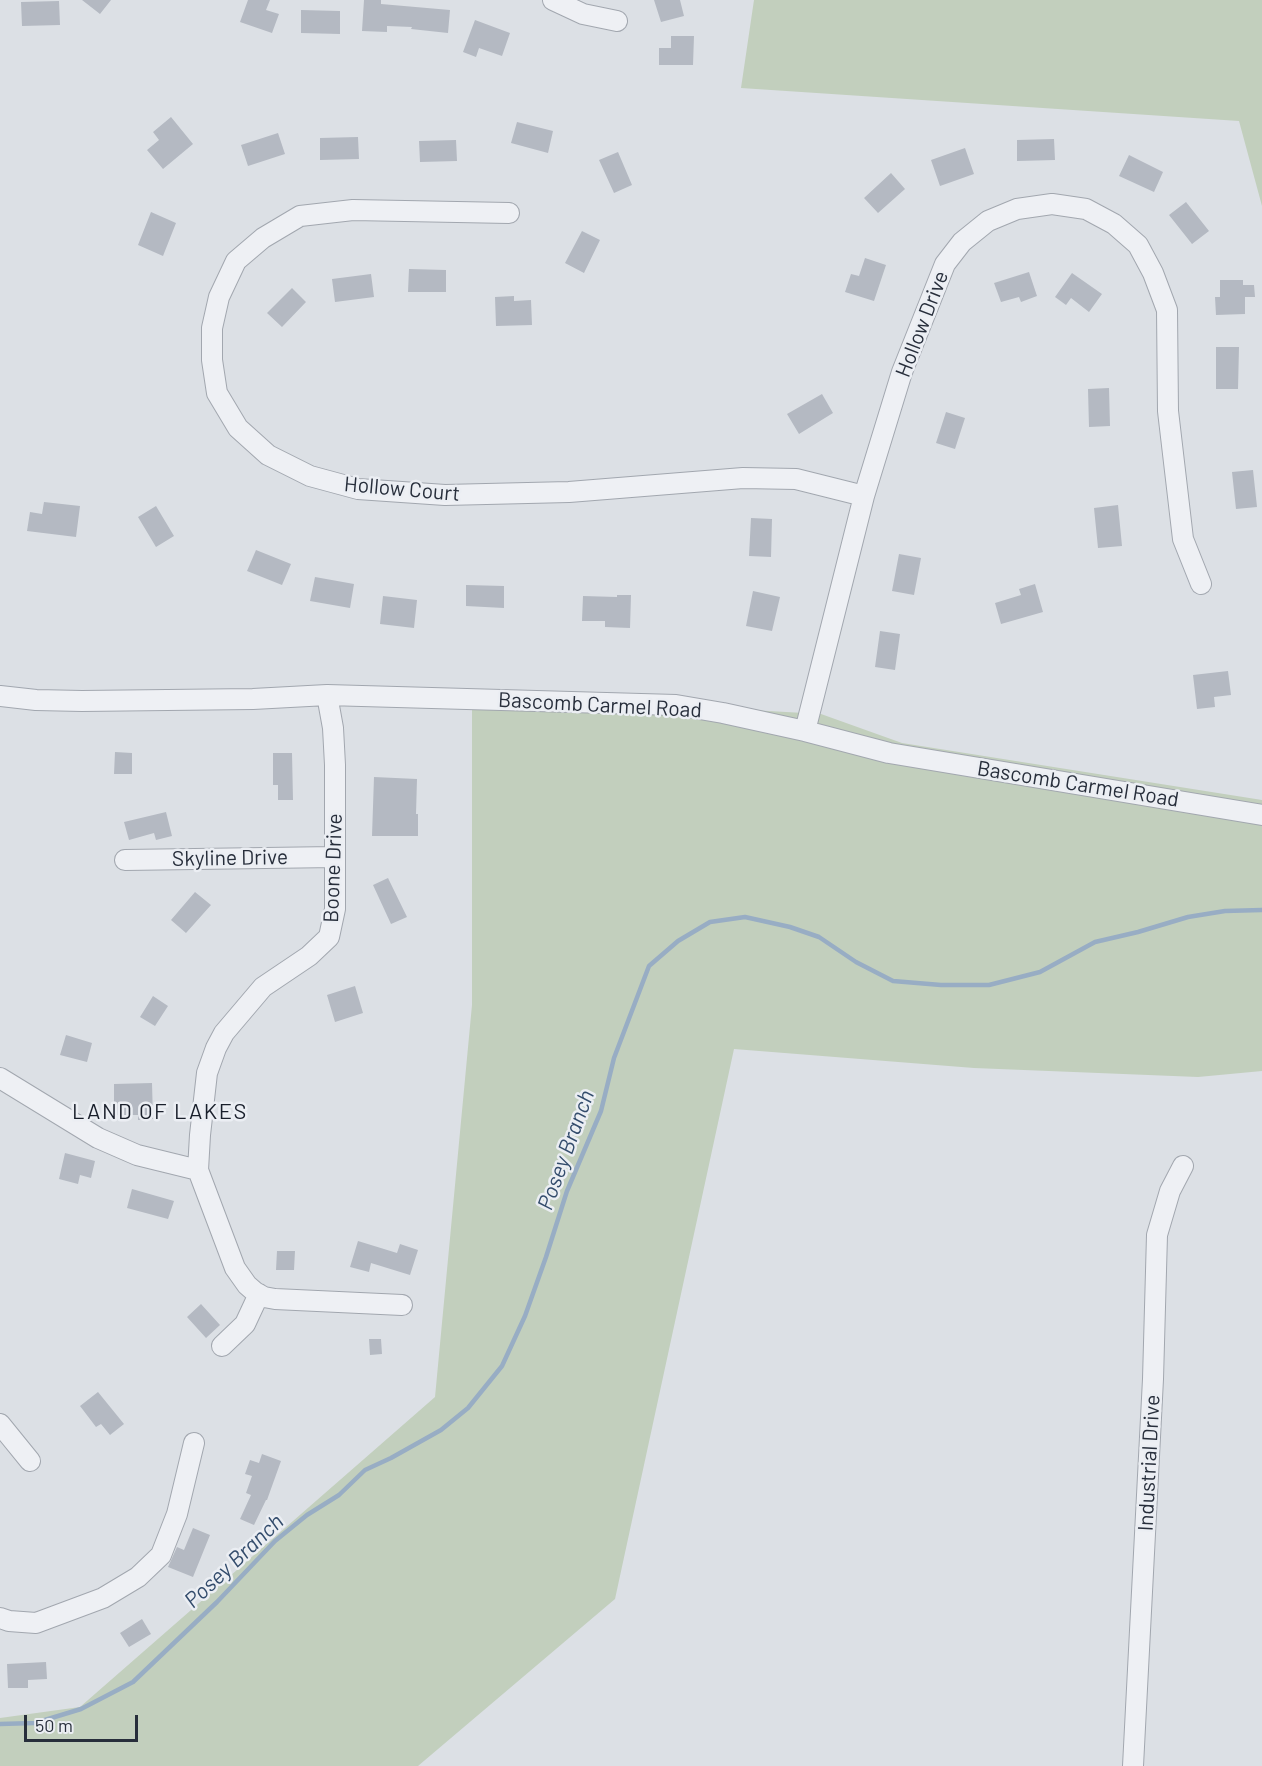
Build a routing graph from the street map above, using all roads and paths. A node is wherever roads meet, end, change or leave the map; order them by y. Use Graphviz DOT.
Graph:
graph roads {
  1 [pos="553,0"];
  2 [pos="617,21"];
  3 [pos="509,213"];
  4 [pos="864,496"];
  5 [pos="1201,584"];
  6 [pos="327,695"];
  7 [pos="0,696"];
  8 [pos="805,731"];
  9 [pos="1262,815"];
  10 [pos="335,856"];
  11 [pos="125,860"];
  12 [pos="0,1078"];
  13 [pos="1183,1166"];
  14 [pos="198,1170"];
  15 [pos="259,1294"];
  16 [pos="402,1305"];
  17 [pos="222,1347"];
  18 [pos="0,1424"];
  19 [pos="194,1443"];
  20 [pos="30,1461"];
  21 [pos="0,1618"];
  22 [pos="1133,1766"];
  1 -- 2 [label="street"];
  3 -- 4 [label="street, Hollow Court"];
  4 -- 5 [label="street, Hollow Drive"];
  4 -- 8 [label="street, Hollow Drive"];
  6 -- 7 [label="street, Bascomb Carmel Road"];
  6 -- 8 [label="street, Bascomb Carmel Road"];
  6 -- 10 [label="street, Boone Drive"];
  8 -- 9 [label="street, Bascomb Carmel Road"];
  10 -- 11 [label="street, Skyline Drive"];
  10 -- 14 [label="street, Boone Drive"];
  12 -- 14 [label="street"];
  13 -- 22 [label="street, Industrial Drive"];
  14 -- 15 [label="street"];
  15 -- 16 [label="street"];
  15 -- 17 [label="street"];
  18 -- 20 [label="street"];
  19 -- 21 [label="street"];
}
